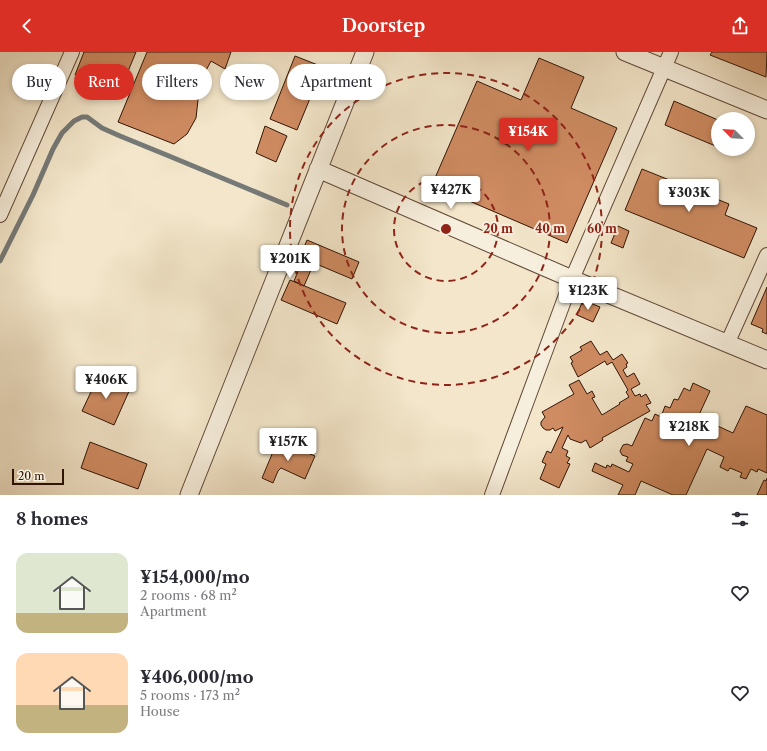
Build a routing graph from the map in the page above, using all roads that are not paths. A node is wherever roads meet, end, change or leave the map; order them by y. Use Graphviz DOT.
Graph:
graph roads {
  1 [pos="72,52"];
  2 [pos="365,52"];
  3 [pos="625,52"];
  4 [pos="671,52"];
  5 [pos="664,68"];
  6 [pos="767,110"];
  7 [pos="318,169"];
  8 [pos="0,216"];
  9 [pos="767,255"];
  10 [pos="572,279"];
  11 [pos="727,344"];
  12 [pos="767,360"];
  13 [pos="189,495"];
  14 [pos="492,495"];
  1 -- 8 [label="street"];
  2 -- 7 [label="street"];
  3 -- 5 [label="street"];
  4 -- 5 [label="street"];
  5 -- 6 [label="street"];
  5 -- 10 [label="street"];
  7 -- 10 [label="street"];
  7 -- 13 [label="street"];
  9 -- 11 [label="street"];
  10 -- 11 [label="street"];
  10 -- 14 [label="street"];
  11 -- 12 [label="street"];
}
